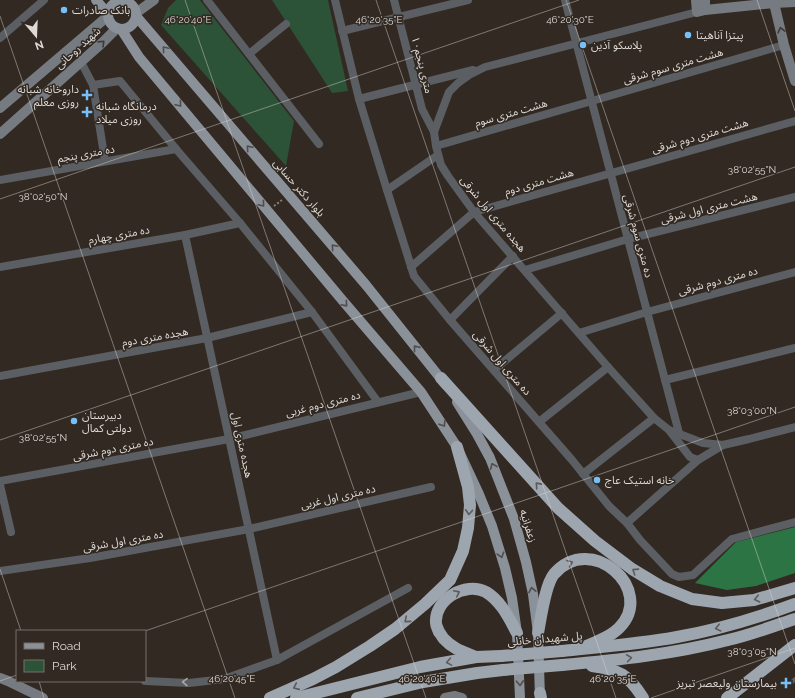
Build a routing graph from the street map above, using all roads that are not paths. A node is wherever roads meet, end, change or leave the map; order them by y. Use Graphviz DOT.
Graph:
graph roads {
  1 [pos="44,0"];
  2 [pos="96,0"];
  3 [pos="122,0"];
  4 [pos="154,0"];
  5 [pos="207,0"];
  6 [pos="335,0"];
  7 [pos="394,0"];
  8 [pos="468,0"];
  9 [pos="565,0"];
  10 [pos="696,0"];
  11 [pos="795,2"];
  12 [pos="774,3"];
  13 [pos="703,8"];
  14 [pos="136,14"];
  15 [pos="108,15"];
  16 [pos="399,16"];
  17 [pos="286,24"];
  18 [pos="119,28"];
  19 [pos="342,31"];
  20 [pos="0,38"];
  21 [pos="577,43"];
  22 [pos="784,45"];
  23 [pos="249,54"];
  24 [pos="81,62"];
  25 [pos="485,67"];
  26 [pos="795,81"];
  27 [pos="93,85"];
  28 [pos="416,85"];
  29 [pos="359,99"];
  30 [pos="592,102"];
  31 [pos="0,108"];
  32 [pos="795,121"];
  33 [pos="434,132"];
  34 [pos="0,134"];
  35 [pos="319,144"];
  36 [pos="436,146"];
  37 [pos="176,149"];
  38 [pos="438,155"];
  39 [pos="105,161"];
  40 [pos="611,173"];
  41 [pos="0,180"];
  42 [pos="387,190"];
  43 [pos="795,197"];
  44 [pos="474,212"];
  45 [pos="240,223"];
  46 [pos="185,235"];
  47 [pos="628,239"];
  48 [pos="513,256"];
  49 [pos="0,267"];
  50 [pos="411,267"];
  51 [pos="525,270"];
  52 [pos="795,272"];
  53 [pos="312,312"];
  54 [pos="647,312"];
  55 [pos="562,313"];
  56 [pos="450,320"];
  57 [pos="579,333"];
  58 [pos="208,338"];
  59 [pos="795,348"];
  60 [pos="608,366"];
  61 [pos="494,370"];
  62 [pos="0,376"];
  63 [pos="441,378"];
  64 [pos="665,380"];
  65 [pos="421,392"];
  66 [pos="378,402"];
  67 [pos="654,418"];
  68 [pos="539,422"];
  69 [pos="795,427"];
  70 [pos="669,430"];
  71 [pos="679,433"];
  72 [pos="229,439"];
  73 [pos="723,445"];
  74 [pos="457,447"];
  75 [pos="698,460"];
  76 [pos="583,474"];
  77 [pos="0,483"];
  78 [pos="431,487"];
  79 [pos="795,522"];
  80 [pos="627,523"];
  81 [pos="249,529"];
  82 [pos="11,532"];
  83 [pos="0,571"];
  84 [pos="408,588"];
  85 [pos="795,588"];
  86 [pos="795,604"];
  87 [pos="795,619"];
  88 [pos="517,633"];
  89 [pos="538,633"];
  90 [pos="795,645"];
  91 [pos="579,649"];
  92 [pos="476,657"];
  93 [pos="277,660"];
  94 [pos="577,663"];
  95 [pos="8,680"];
  96 [pos="146,681"];
  97 [pos="540,696"];
  98 [pos="43,698"];
  99 [pos="270,698"];
  100 [pos="296,698"];
  101 [pos="357,698"];
  102 [pos="445,698"];
  103 [pos="462,698"];
  104 [pos="520,698"];
  105 [pos="642,698"];
  106 [pos="727,698"];
  1 -- 20 [label="street"];
  2 -- 15 [label="main road"];
  3 -- 14 [label="main road"];
  3 -- 15 [label="main road"];
  4 -- 14 [label="main road"];
  5 -- 23 [label="street"];
  6 -- 19 [label="street, ده متری اول شرقی"];
  7 -- 16 [label="street, ۱۰متری پنجم"];
  8 -- 16 [label="street"];
  9 -- 21 [label="street, ده متری سوم شرقی"];
  10 -- 13 [label="main road"];
  11 -- 12 [label="main road"];
  12 -- 13 [label="main road"];
  22 -- 12 [label="main road, one-way"];
  13 -- 21 [label="street, هجده متری اول شرقی"];
  14 -- 18 [label="main road"];
  63 -- 14 [label="main road, بلوار دکتر حسابی, one-way"];
  15 -- 18 [label="main road"];
  15 -- 31 [label="main road, شهید روحانی"];
  16 -- 19 [label="street"];
  16 -- 28 [label="street, ۱۰متری پنجم"];
  17 -- 23 [label="street"];
  24 -- 18 [label="main road, شهید روحانی, one-way"];
  18 -- 65 [label="main road, one-way"];
  19 -- 29 [label="street, ده متری اول شرقی"];
  21 -- 25 [label="street, هجده متری اول شرقی"];
  21 -- 30 [label="street, ده متری سوم شرقی"];
  22 -- 26 [label="main road"];
  22 -- 30 [label="street, هشت متری سوم شرقی"];
  23 -- 35 [label="street"];
  24 -- 27 [label="street"];
  24 -- 34 [label="main road, شهید روحانی"];
  25 -- 28 [label="street"];
  25 -- 33 [label="street, هجده متری اول شرقی"];
  27 -- 37 [label="street"];
  27 -- 39 [label="street"];
  28 -- 29 [label="street"];
  28 -- 33 [label="street, ۱۰متری پنجم"];
  29 -- 42 [label="street, ده متری اول شرقی"];
  30 -- 36 [label="street, هشت متری سوم"];
  30 -- 40 [label="street, ده متری سوم شرقی"];
  32 -- 40 [label="street, هشت متری دوم شرقی"];
  33 -- 36 [label="street, هجده متری اول شرقی"];
  36 -- 38 [label="street, هجده متری اول شرقی"];
  37 -- 39 [label="street, ده متری پنجم"];
  37 -- 45 [label="street"];
  38 -- 42 [label="street"];
  38 -- 44 [label="street, هجده متری اول شرقی"];
  39 -- 41 [label="street, ده متری پنجم"];
  40 -- 44 [label="street, هشت متری دوم"];
  40 -- 47 [label="street, ده متری سوم شرقی"];
  42 -- 50 [label="street, ده متری اول شرقی"];
  43 -- 47 [label="street, هشت متری اول شرقی"];
  44 -- 48 [label="street, هجده متری اول شرقی"];
  44 -- 50 [label="street"];
  45 -- 46 [label="street, ده متری چهارم"];
  45 -- 53 [label="street"];
  46 -- 49 [label="street, ده متری چهارم"];
  46 -- 58 [label="street, هجده متری اول"];
  47 -- 51 [label="street, هشت متری اول شرقی"];
  47 -- 54 [label="street, ده متری سوم شرقی"];
  48 -- 51 [label="street, هجده متری اول شرقی"];
  48 -- 56 [label="street"];
  50 -- 56 [label="street, ده متری اول شرقی"];
  51 -- 55 [label="street, هجده متری اول شرقی"];
  52 -- 54 [label="street, ده متری دوم شرقی"];
  53 -- 58 [label="street, هجده متری دوم"];
  53 -- 66 [label="street"];
  54 -- 57 [label="street, ده متری دوم شرقی"];
  54 -- 64 [label="street, ده متری سوم شرقی"];
  55 -- 57 [label="street, هجده متری اول شرقی"];
  55 -- 61 [label="street"];
  56 -- 61 [label="street, ده متری اول شرقی"];
  57 -- 60 [label="street, هجده متری اول شرقی"];
  58 -- 62 [label="street, هجده متری دوم"];
  58 -- 72 [label="street, هجده متری اول"];
  59 -- 64 [label="street"];
  60 -- 67 [label="street, هجده متری اول شرقی"];
  60 -- 68 [label="street"];
  61 -- 68 [label="street, ده متری اول شرقی"];
  85 -- 63 [label="highway, one-way"];
  89 -- 63 [label="main road, زعفرانیه, one-way"];
  64 -- 71 [label="street, ده متری سوم شرقی"];
  65 -- 66 [label="street, ده متری دوم غربی"];
  65 -- 74 [label="main road, one-way"];
  66 -- 72 [label="street, ده متری دوم غربی"];
  67 -- 70 [label="street, هجده متری اول شرقی"];
  67 -- 76 [label="street"];
  68 -- 76 [label="street, ده متری اول شرقی"];
  69 -- 73 [label="street, هجده متری اول شرقی"];
  70 -- 71 [label="street, هجده متری اول شرقی"];
  70 -- 75 [label="street"];
  71 -- 73 [label="street, هجده متری اول شرقی"];
  72 -- 77 [label="street, ده متری دوم شرقی"];
  72 -- 81 [label="street, هجده متری اول"];
  73 -- 75 [label="street"];
  74 -- 88 [label="main road, one-way"];
  74 -- 99 [label="highway, one-way"];
  75 -- 80 [label="street"];
  76 -- 80 [label="street, ده متری اول شرقی"];
  77 -- 82 [label="street"];
  78 -- 81 [label="street, ده متری اول غربی"];
  79 -- 80 [label="street, ده متری اول شرقی"];
  81 -- 83 [label="street, ده متری اول شرقی"];
  81 -- 93 [label="street, هجده متری اول"];
  84 -- 93 [label="street"];
  86 -- 91 [label="highway, پل شهیدان خانلی, one-way"];
  94 -- 87 [label="highway, one-way"];
  92 -- 88 [label="highway, one-way"];
  88 -- 104 [label="main road, one-way"];
  89 -- 91 [label="highway, one-way"];
  89 -- 97 [label="main road, زعفرانیه"];
  90 -- 106 [label="highway"];
  91 -- 92 [label="highway, پل شهیدان خانلی, bridge"];
  92 -- 100 [label="highway, پل شهیدان خانلی, one-way"];
  93 -- 96 [label="street, one-way"];
  94 -- 101 [label="highway, bridge"];
  94 -- 105 [label="highway"];
  95 -- 98 [label="main road"];
  102 -- 103 [label="main road"];
}
